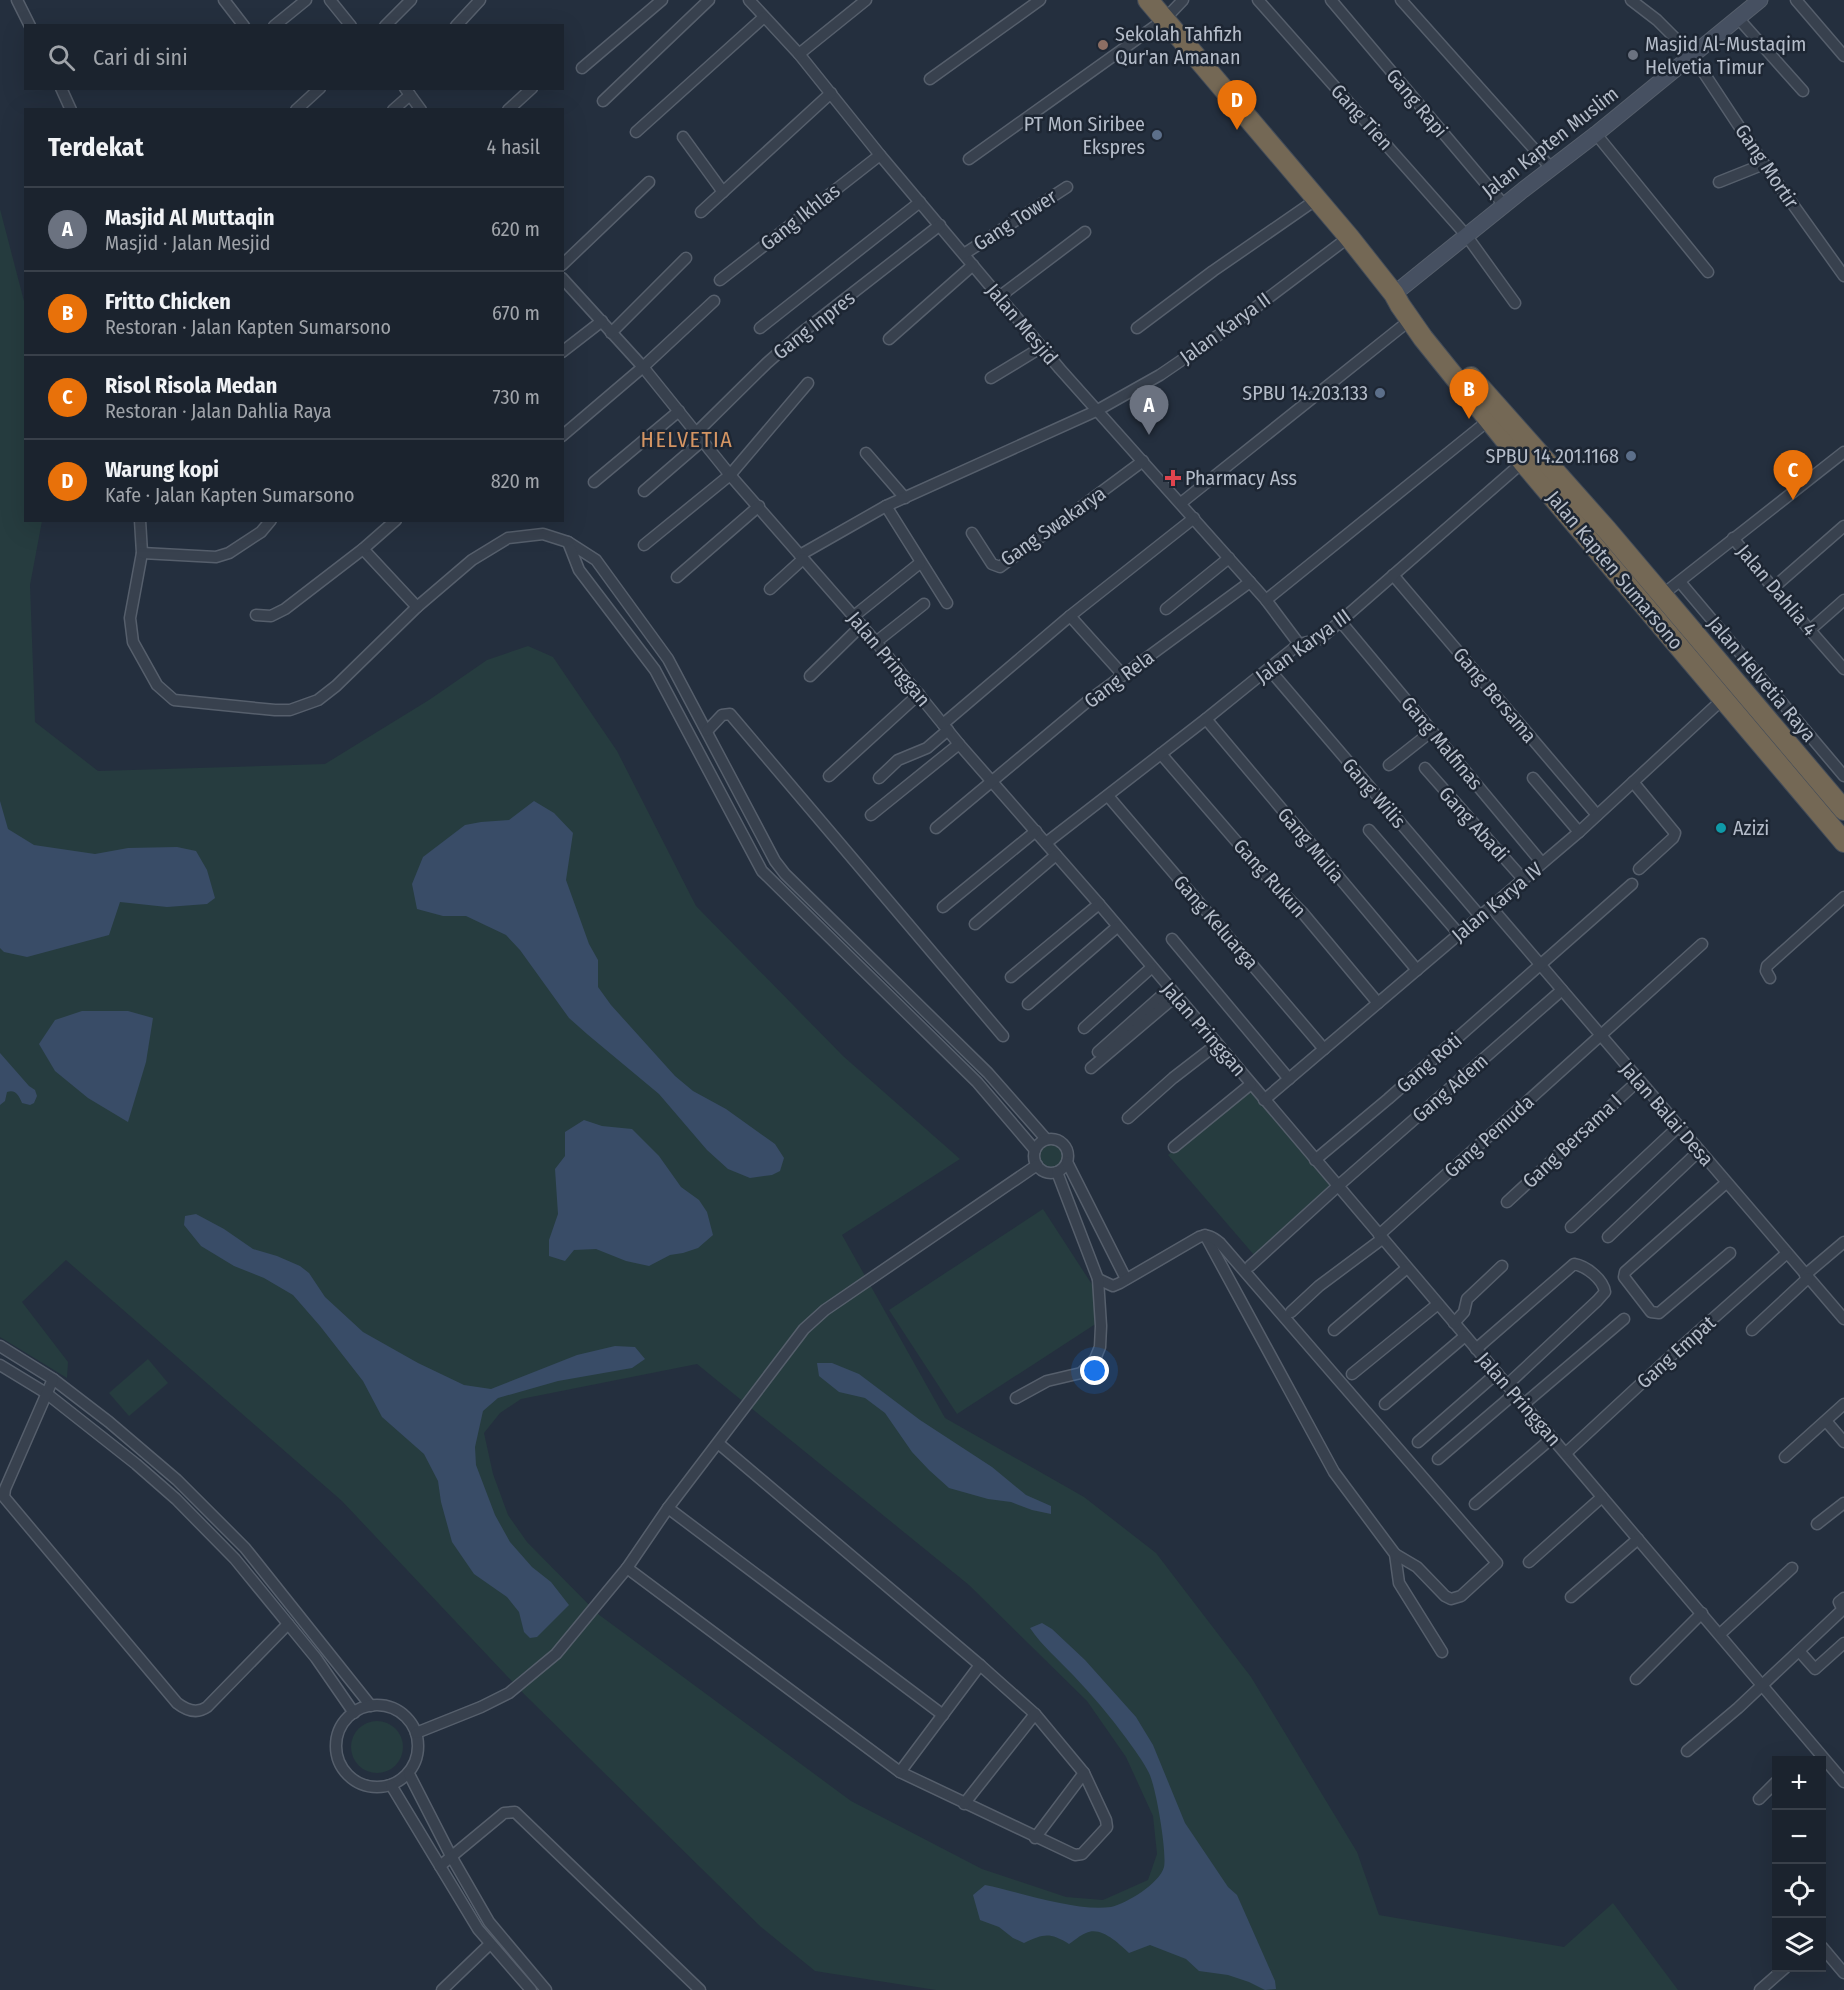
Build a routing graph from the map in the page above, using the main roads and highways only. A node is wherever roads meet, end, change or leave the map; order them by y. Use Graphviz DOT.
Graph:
graph roads {
  1 [pos="1148,0"];
  2 [pos="1394,294"];
  3 [pos="1844,810"];
  4 [pos="1844,842"];
  1 -- 2 [label="highway, Jalan Kapten Sumarsono"];
  2 -- 3 [label="highway, Jalan Kapten Sumarsono"];
  2 -- 4 [label="highway, Jalan Kapten Sumarsono"];
}
